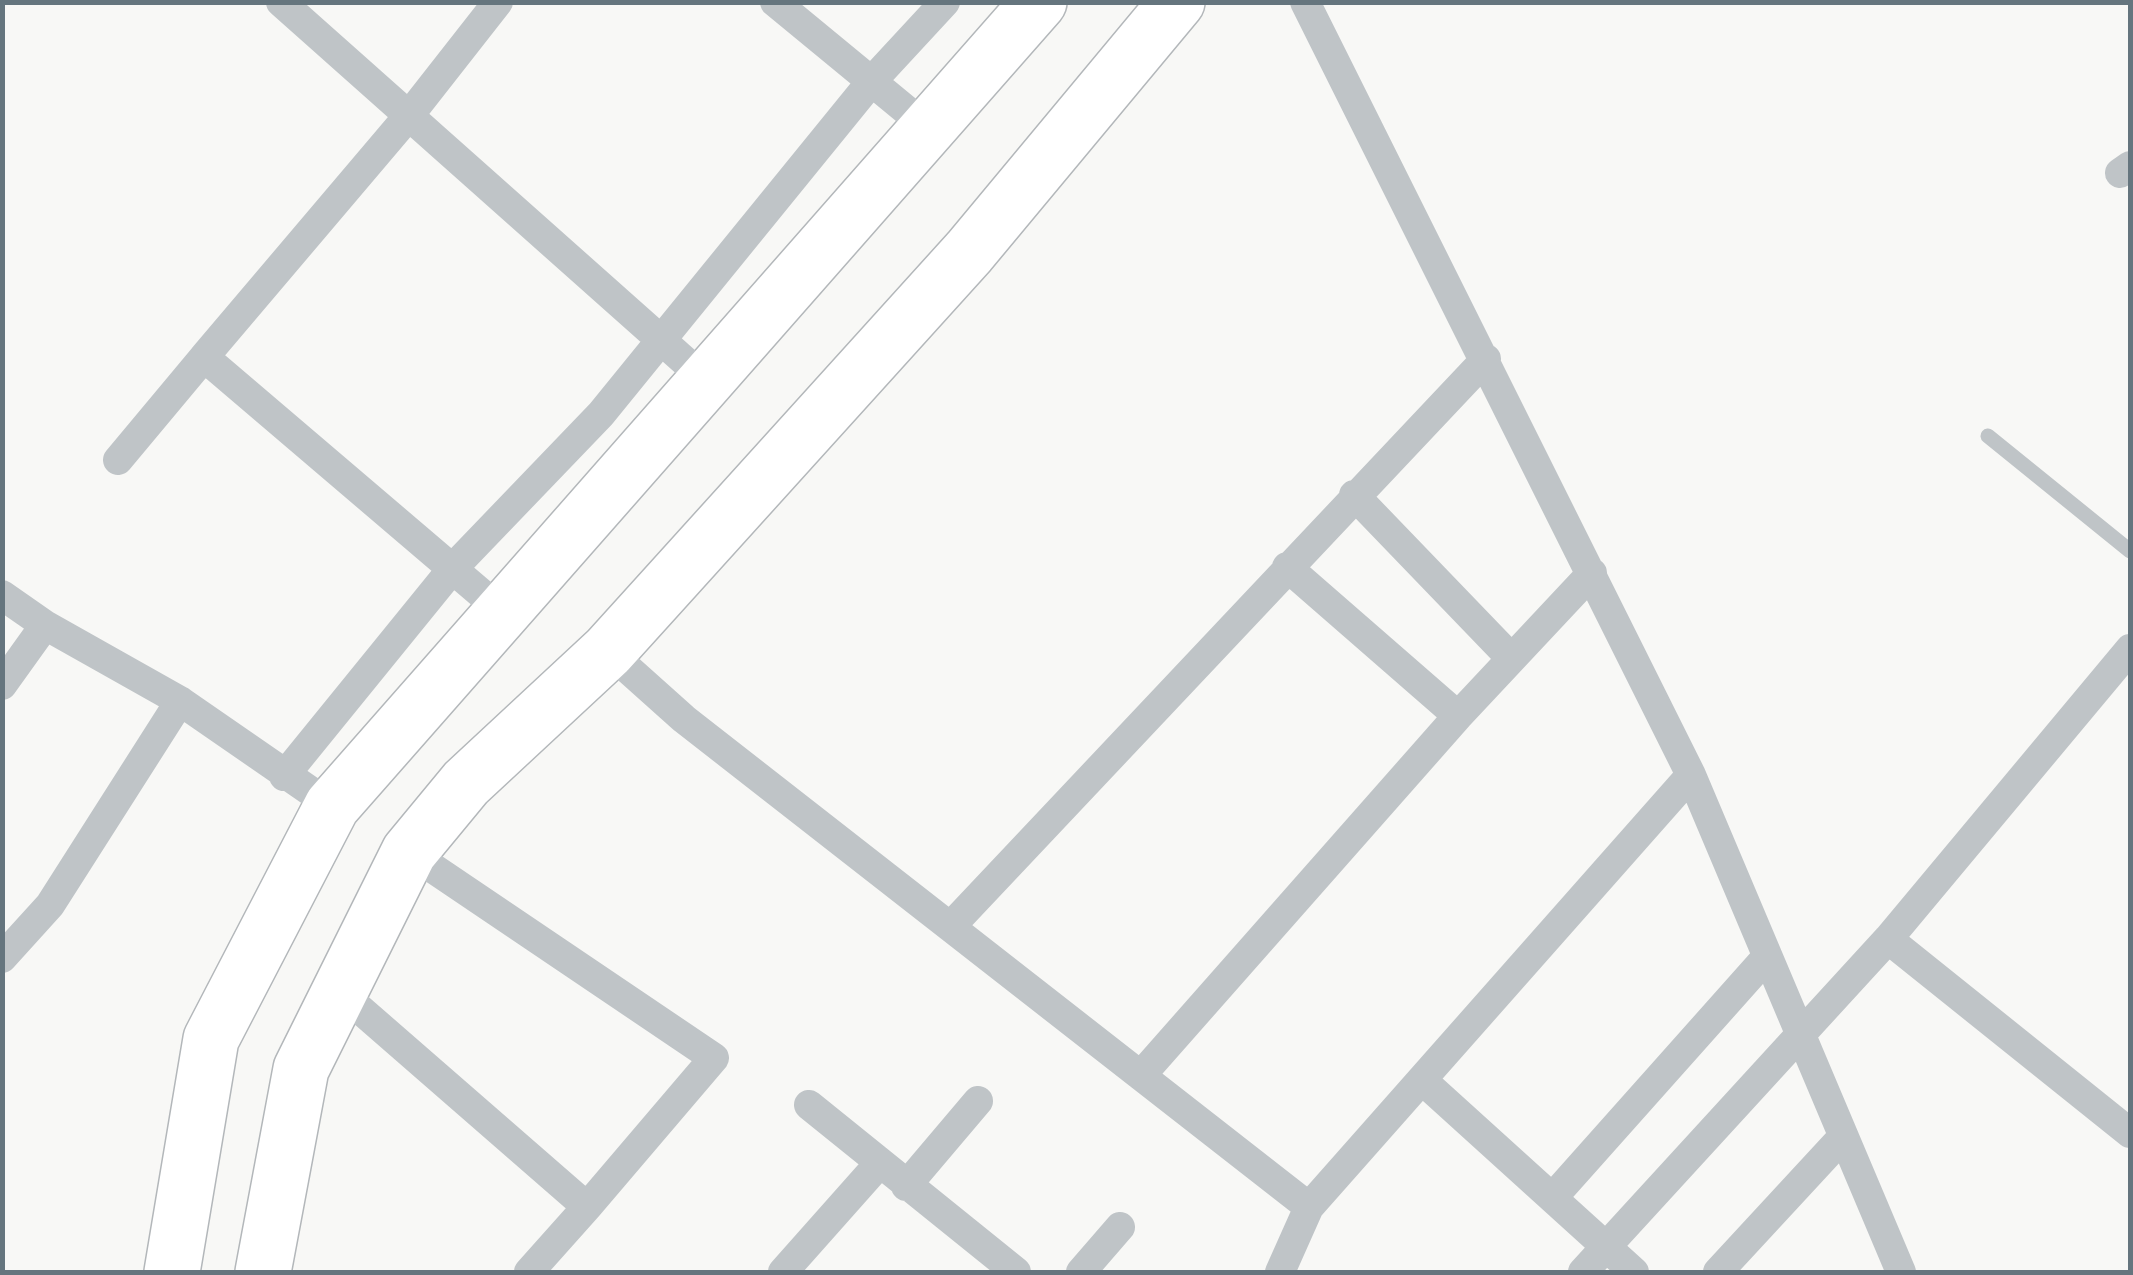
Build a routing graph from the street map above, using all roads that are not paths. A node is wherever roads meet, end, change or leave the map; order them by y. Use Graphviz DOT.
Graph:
graph roads {
  1 [pos="281,2"];
  2 [pos="498,2"];
  3 [pos="775,2"];
  4 [pos="945,2"];
  5 [pos="1039,2"];
  6 [pos="1177,2"];
  7 [pos="1305,2"];
  8 [pos="871,82"];
  9 [pos="411,114"];
  10 [pos="928,128"];
  11 [pos="662,343"];
  12 [pos="204,357"];
  13 [pos="1486,359"];
  14 [pos="706,380"];
  15 [pos="1988,436"];
  16 [pos="118,460"];
  17 [pos="1354,495"];
  18 [pos="2130,551"];
  19 [pos="1286,567"];
  20 [pos="453,568"];
  21 [pos="1592,573"];
  22 [pos="2,595"];
  23 [pos="503,612"];
  24 [pos="45,626"];
  25 [pos="2130,649"];
  26 [pos="608,651"];
  27 [pos="1511,658"];
  28 [pos="2,685"];
  29 [pos="180,701"];
  30 [pos="1458,716"];
  31 [pos="1691,775"];
  32 [pos="284,776"];
  33 [pos="332,806"];
  34 [pos="408,852"];
  35 [pos="951,926"];
  36 [pos="1888,939"];
  37 [pos="2,958"];
  38 [pos="1766,958"];
  39 [pos="339,991"];
  40 [pos="1799,1036"];
  41 [pos="1143,1073"];
  42 [pos="1422,1080"];
  43 [pos="978,1100"];
  44 [pos="808,1105"];
  45 [pos="2130,1133"];
  46 [pos="1841,1140"];
  47 [pos="878,1165"];
  48 [pos="906,1186"];
  49 [pos="1554,1196"];
  50 [pos="586,1206"];
  51 [pos="1309,1207"];
  52 [pos="1120,1227"];
  53 [pos="1606,1246"];
  54 [pos="172,1272"];
  55 [pos="263,1272"];
  56 [pos="529,1272"];
  57 [pos="782,1272"];
  58 [pos="1016,1272"];
  59 [pos="1081,1272"];
  60 [pos="1280,1272"];
  61 [pos="1583,1272"];
  62 [pos="1634,1272"];
  63 [pos="1718,1272"];
  64 [pos="1901,1272"];
  1 -- 9 [label="street"];
  2 -- 9 [label="street"];
  3 -- 8 [label="street"];
  4 -- 8 [label="street"];
  5 -- 10 [label="highway"];
  6 -- 26 [label="highway"];
  7 -- 13 [label="street"];
  8 -- 10 [label="street"];
  8 -- 11 [label="street"];
  9 -- 11 [label="street"];
  9 -- 12 [label="street"];
  10 -- 14 [label="highway"];
  11 -- 14 [label="street"];
  11 -- 20 [label="street"];
  12 -- 16 [label="street"];
  12 -- 20 [label="street"];
  13 -- 17 [label="street"];
  13 -- 21 [label="street"];
  14 -- 23 [label="highway"];
  15 -- 18 [label="lane"];
  17 -- 19 [label="street"];
  17 -- 27 [label="street"];
  19 -- 30 [label="street"];
  19 -- 35 [label="street"];
  20 -- 23 [label="street"];
  20 -- 32 [label="street"];
  21 -- 27 [label="street"];
  21 -- 31 [label="street"];
  22 -- 24 [label="street"];
  23 -- 33 [label="highway"];
  24 -- 28 [label="street"];
  24 -- 29 [label="street"];
  25 -- 36 [label="street"];
  26 -- 34 [label="highway"];
  26 -- 35 [label="street"];
  27 -- 30 [label="street"];
  29 -- 32 [label="street"];
  29 -- 37 [label="street"];
  30 -- 41 [label="street"];
  31 -- 38 [label="street"];
  31 -- 42 [label="street"];
  32 -- 33 [label="street"];
  33 -- 54 [label="highway"];
  34 -- 39 [label="highway"];
  34 -- 50 [label="street"];
  35 -- 41 [label="street"];
  36 -- 40 [label="street"];
  36 -- 45 [label="street"];
  38 -- 40 [label="street"];
  38 -- 49 [label="street"];
  39 -- 50 [label="street"];
  39 -- 55 [label="highway"];
  40 -- 46 [label="street"];
  40 -- 53 [label="street"];
  41 -- 51 [label="street"];
  42 -- 49 [label="street"];
  42 -- 51 [label="street"];
  43 -- 48 [label="street"];
  44 -- 47 [label="street"];
  46 -- 63 [label="street"];
  46 -- 64 [label="street"];
  47 -- 48 [label="street"];
  47 -- 57 [label="street"];
  48 -- 58 [label="street"];
  49 -- 53 [label="street"];
  50 -- 56 [label="street"];
  51 -- 60 [label="street"];
  52 -- 59 [label="street"];
  53 -- 61 [label="street"];
  53 -- 62 [label="street"];
}
